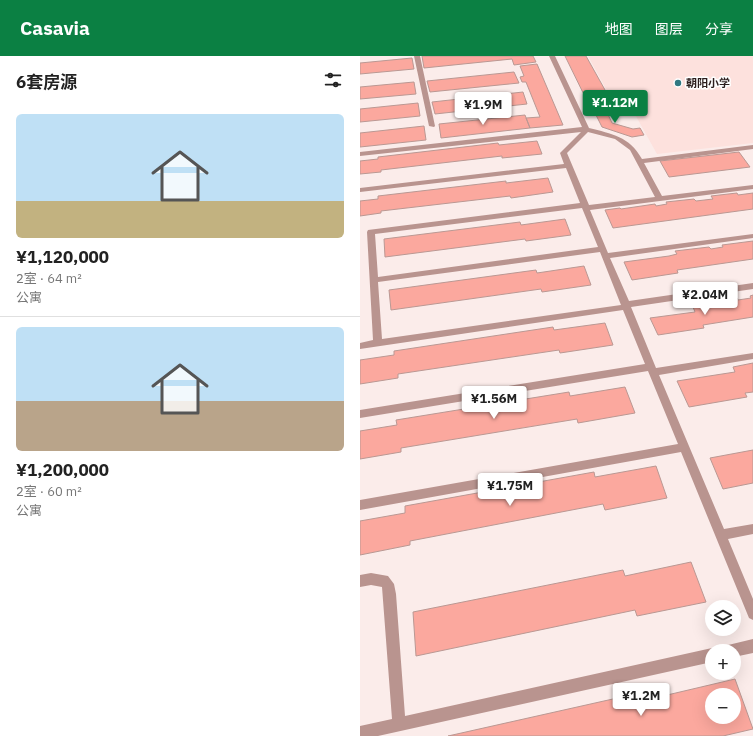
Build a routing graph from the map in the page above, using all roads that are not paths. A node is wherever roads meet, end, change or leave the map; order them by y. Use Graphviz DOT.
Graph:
graph roads {
  1 [pos="417,56"];
  2 [pos="552,56"];
  3 [pos="432,126"];
  4 [pos="586,129"];
  5 [pos="750,147"];
  6 [pos="360,154"];
  7 [pos="753,155"];
  8 [pos="639,160"];
  9 [pos="568,166"];
  10 [pos="753,187"];
  11 [pos="360,190"];
  12 [pos="660,199"];
  13 [pos="585,206"];
  14 [pos="753,236"];
  15 [pos="604,253"];
  16 [pos="374,280"];
  17 [pos="753,286"];
  18 [pos="626,306"];
  19 [pos="378,343"];
  20 [pos="360,346"];
  21 [pos="753,356"];
  22 [pos="652,370"];
  23 [pos="360,414"];
  24 [pos="684,447"];
  25 [pos="360,505"];
  26 [pos="753,529"];
  27 [pos="720,535"];
  28 [pos="360,581"];
  29 [pos="753,614"];
  30 [pos="753,646"];
  31 [pos="741,648"];
  32 [pos="705,657"];
  33 [pos="399,724"];
  34 [pos="360,733"];
  1 -- 3 [label="lane"];
  2 -- 4 [label="lane"];
  4 -- 6 [label="lane"];
  4 -- 8 [label="lane"];
  4 -- 9 [label="lane"];
  5 -- 7 [label="lane"];
  5 -- 8 [label="lane"];
  8 -- 12 [label="lane"];
  9 -- 11 [label="lane"];
  9 -- 13 [label="lane"];
  10 -- 12 [label="lane"];
  12 -- 13 [label="lane"];
  13 -- 15 [label="lane"];
  13 -- 16 [label="lane"];
  14 -- 15 [label="lane"];
  15 -- 16 [label="lane"];
  15 -- 18 [label="lane"];
  16 -- 19 [label="lane"];
  17 -- 18 [label="lane"];
  18 -- 19 [label="lane"];
  18 -- 22 [label="lane"];
  19 -- 20 [label="lane"];
  21 -- 22 [label="lane"];
  22 -- 23 [label="lane"];
  22 -- 24 [label="lane"];
  24 -- 25 [label="lane"];
  24 -- 27 [label="lane"];
  26 -- 27 [label="lane"];
  27 -- 29 [label="lane"];
  28 -- 33 [label="lane"];
  30 -- 31 [label="lane"];
  32 -- 33 [label="lane"];
  33 -- 34 [label="lane"];
}
